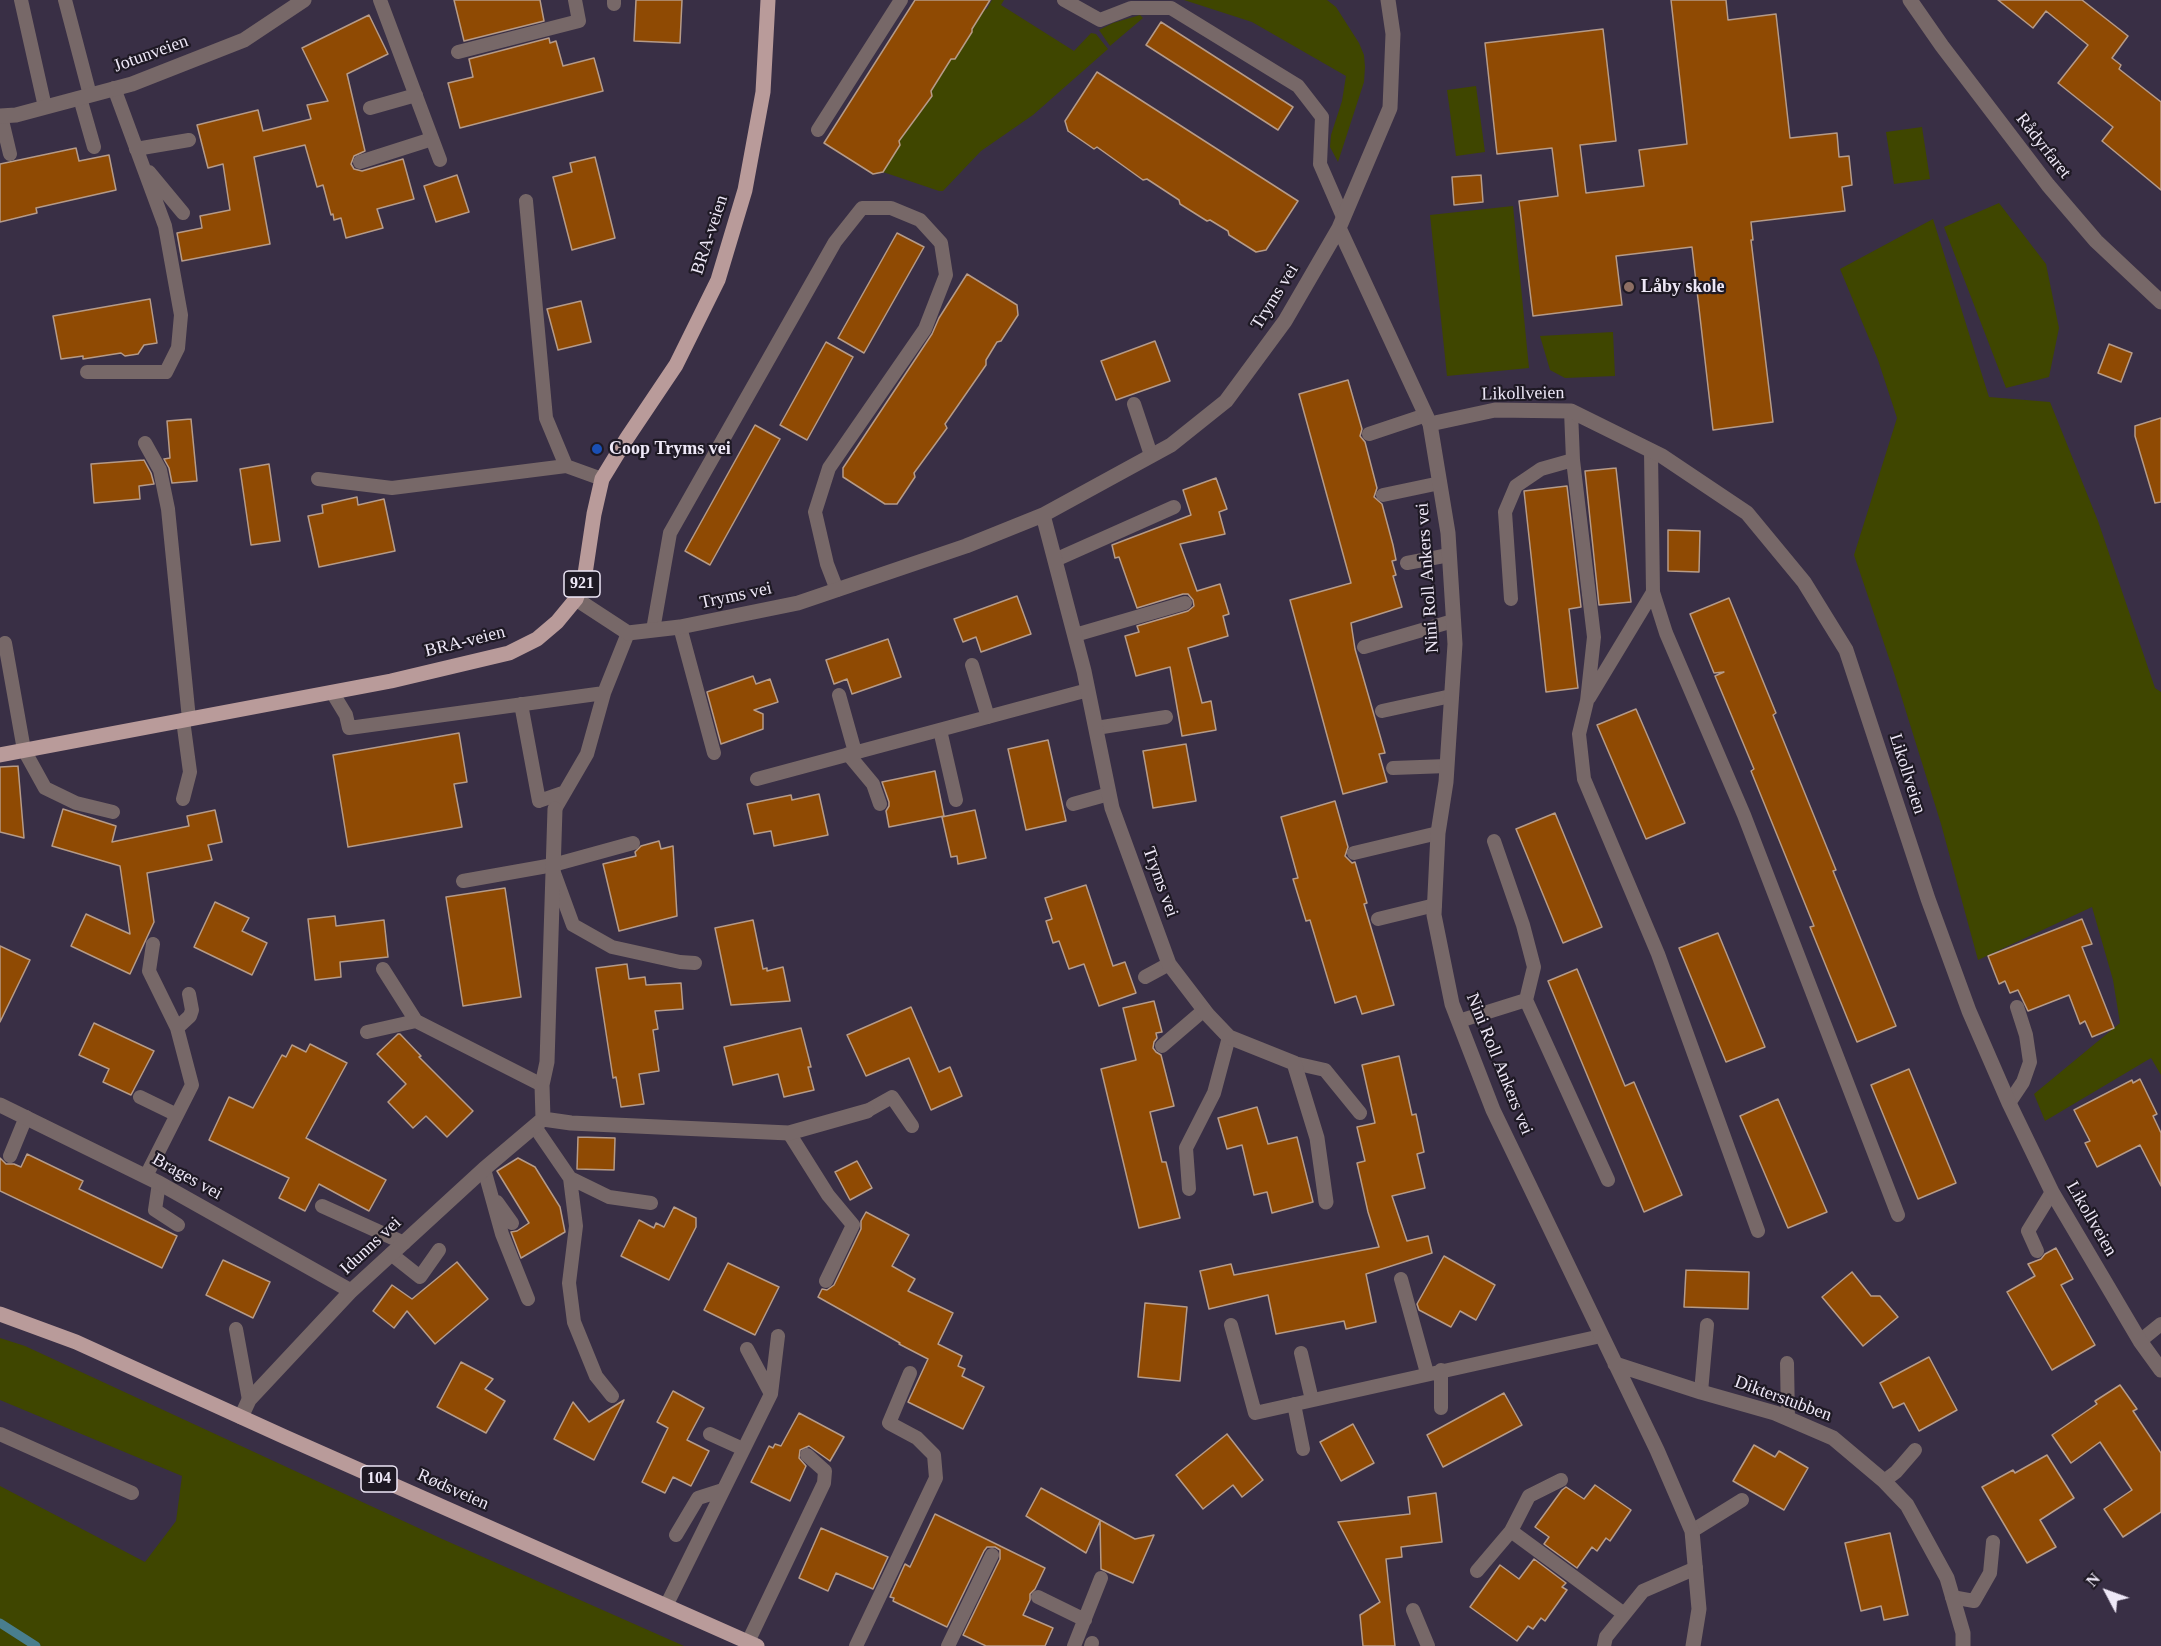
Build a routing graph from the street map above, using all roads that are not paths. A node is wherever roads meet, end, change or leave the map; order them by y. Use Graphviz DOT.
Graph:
graph roads {
  1 [pos="21,0"];
  2 [pos="65,0"];
  3 [pos="380,0"];
  4 [pos="575,0"];
  5 [pos="768,0"];
  6 [pos="901,0"];
  7 [pos="1064,0"];
  8 [pos="1388,0"];
  9 [pos="1910,0"];
  10 [pos="300,1"];
  11 [pos="458,52"];
  12 [pos="114,88"];
  13 [pos="416,95"];
  14 [pos="85,96"];
  15 [pos="45,107"];
  16 [pos="370,108"];
  17 [pos="1,116"];
  18 [pos="818,130"];
  19 [pos="432,139"];
  20 [pos="189,140"];
  21 [pos="94,147"];
  22 [pos="136,149"];
  23 [pos="10,154"];
  24 [pos="440,160"];
  25 [pos="360,162"];
  26 [pos="142,163"];
  27 [pos="526,201"];
  28 [pos="183,213"];
  29 [pos="1341,223"];
  30 [pos="2161,303"];
  31 [pos="87,372"];
  32 [pos="1134,404"];
  33 [pos="1571,411"];
  34 [pos="1428,420"];
  35 [pos="1369,434"];
  36 [pos="145,443"];
  37 [pos="1651,452"];
  38 [pos="1151,455"];
  39 [pos="1573,460"];
  40 [pos="566,466"];
  41 [pos="318,479"];
  42 [pos="602,479"];
  43 [pos="1440,483"];
  44 [pos="1383,495"];
  45 [pos="1174,507"];
  46 [pos="1043,515"];
  47 [pos="1449,555"];
  48 [pos="1055,560"];
  49 [pos="1407,563"];
  50 [pos="837,590"];
  51 [pos="1653,592"];
  52 [pos="576,599"];
  53 [pos="1511,599"];
  54 [pos="1185,603"];
  55 [pos="1453,621"];
  56 [pos="680,627"];
  57 [pos="652,630"];
  58 [pos="628,633"];
  59 [pos="1075,635"];
  60 [pos="5,643"];
  61 [pos="1364,647"];
  62 [pos="972,665"];
  63 [pos="1088,690"];
  64 [pos="332,692"];
  65 [pos="604,693"];
  66 [pos="839,695"];
  67 [pos="1451,696"];
  68 [pos="1587,701"];
  69 [pos="521,704"];
  70 [pos="1382,711"];
  71 [pos="988,717"];
  72 [pos="1166,717"];
  73 [pos="186,719"];
  74 [pos="1096,728"];
  75 [pos="940,730"];
  76 [pos="24,750"];
  77 [pos="714,753"];
  78 [pos="851,753"];
  79 [pos="0,754"];
  80 [pos="1447,766"];
  81 [pos="1393,768"];
  82 [pos="757,779"];
  83 [pos="565,792"];
  84 [pos="1109,794"];
  85 [pos="183,799"];
  86 [pos="956,800"];
  87 [pos="880,804"];
  88 [pos="1073,804"];
  89 [pos="555,809"];
  90 [pos="113,812"];
  91 [pos="1438,833"];
  92 [pos="1494,841"];
  93 [pos="633,843"];
  94 [pos="1354,853"];
  95 [pos="553,868"];
  96 [pos="463,880"];
  97 [pos="1435,905"];
  98 [pos="1378,920"];
  99 [pos="153,944"];
  100 [pos="695,963"];
  101 [pos="1169,964"];
  102 [pos="383,969"];
  103 [pos="1145,977"];
  104 [pos="189,994"];
  105 [pos="1526,1000"];
  106 [pos="2017,1006"];
  107 [pos="1204,1010"];
  108 [pos="416,1021"];
  109 [pos="1459,1021"];
  110 [pos="177,1028"];
  111 [pos="367,1032"];
  112 [pos="1229,1037"];
  113 [pos="1162,1046"];
  114 [pos="1294,1063"];
  115 [pos="542,1084"];
  116 [pos="140,1097"];
  117 [pos="2009,1103"];
  118 [pos="0,1104"];
  119 [pos="867,1111"];
  120 [pos="1360,1113"];
  121 [pos="177,1115"];
  122 [pos="26,1117"];
  123 [pos="539,1123"];
  124 [pos="912,1126"];
  125 [pos="789,1133"];
  126 [pos="10,1155"];
  127 [pos="484,1169"];
  128 [pos="570,1178"];
  129 [pos="153,1179"];
  130 [pos="1608,1180"];
  131 [pos="1189,1190"];
  132 [pos="2052,1192"];
  133 [pos="491,1193"];
  134 [pos="1326,1202"];
  135 [pos="651,1203"];
  136 [pos="322,1206"];
  137 [pos="1898,1215"];
  138 [pos="512,1223"];
  139 [pos="178,1225"];
  140 [pos="1758,1231"];
  141 [pos="404,1243"];
  142 [pos="439,1250"];
  143 [pos="2037,1251"];
  144 [pos="391,1254"];
  145 [pos="1401,1279"];
  146 [pos="826,1281"];
  147 [pos="351,1291"];
  148 [pos="528,1299"];
  149 [pos="0,1314"];
  150 [pos="2161,1324"];
  151 [pos="1231,1325"];
  152 [pos="1707,1325"];
  153 [pos="236,1329"];
  154 [pos="778,1336"];
  155 [pos="1601,1336"];
  156 [pos="2140,1341"];
  157 [pos="747,1349"];
  158 [pos="1300,1353"];
  159 [pos="1787,1363"];
  160 [pos="1615,1364"];
  161 [pos="1441,1370"];
  162 [pos="2161,1370"];
  163 [pos="910,1373"];
  164 [pos="1427,1373"];
  165 [pos="1701,1392"];
  166 [pos="771,1395"];
  167 [pos="612,1396"];
  168 [pos="249,1400"];
  169 [pos="1312,1400"];
  170 [pos="1294,1404"];
  171 [pos="1441,1408"];
  172 [pos="241,1417"];
  173 [pos="1788,1418"];
  174 [pos="0,1434"];
  175 [pos="710,1434"];
  176 [pos="743,1449"];
  177 [pos="1304,1449"];
  178 [pos="1915,1450"];
  179 [pos="807,1455"];
  180 [pos="1561,1480"];
  181 [pos="1884,1481"];
  182 [pos="723,1490"];
  183 [pos="132,1493"];
  184 [pos="1742,1500"];
  185 [pos="1511,1531"];
  186 [pos="1692,1531"];
  187 [pos="676,1535"];
  188 [pos="1993,1542"];
  189 [pos="992,1555"];
  190 [pos="1696,1568"];
  191 [pos="1478,1571"];
  192 [pos="1101,1578"];
  193 [pos="1038,1597"];
  194 [pos="1952,1597"];
  195 [pos="666,1606"];
  196 [pos="1413,1610"];
  197 [pos="1624,1614"];
  198 [pos="1085,1620"];
  199 [pos="753,1644"];
  200 [pos="856,1646"];
  201 [pos="948,1646"];
  202 [pos="1074,1646"];
  203 [pos="1428,1646"];
  204 [pos="1604,1646"];
  205 [pos="1693,1646"];
  206 [pos="1963,1646"];
  1 -- 15 [label="lane"];
  2 -- 14 [label="lane"];
  3 -- 13 [label="lane"];
  4 -- 11 [label="lane"];
  5 -- 42 [label="main road, BRA-veien / 921"];
  6 -- 18 [label="lane"];
  7 -- 29 [label="lane"];
  8 -- 29 [label="street, Tryms vei"];
  9 -- 30 [label="street, Rådyrfaret"];
  10 -- 12 [label="street, Jotunveien"];
  12 -- 14 [label="street, Jotunveien"];
  12 -- 22 [label="lane"];
  13 -- 16 [label="lane"];
  13 -- 19 [label="lane"];
  14 -- 15 [label="street, Jotunveien"];
  14 -- 21 [label="lane"];
  15 -- 17 [label="street, Jotunveien"];
  17 -- 23 [label="lane"];
  19 -- 24 [label="lane"];
  19 -- 25 [label="lane"];
  20 -- 22 [label="lane"];
  22 -- 26 [label="lane"];
  26 -- 28 [label="lane"];
  26 -- 31 [label="lane"];
  27 -- 40 [label="lane"];
  29 -- 34 [label="street, Nini Roll Ankers vei"];
  29 -- 38 [label="street, Tryms vei"];
  32 -- 38 [label="lane"];
  33 -- 34 [label="street, Likollveien"];
  33 -- 37 [label="street, Likollveien"];
  33 -- 39 [label="lane"];
  34 -- 35 [label="lane"];
  34 -- 43 [label="street, Nini Roll Ankers vei"];
  36 -- 73 [label="lane"];
  37 -- 51 [label="lane"];
  37 -- 117 [label="street, Likollveien"];
  38 -- 46 [label="street, Tryms vei"];
  39 -- 53 [label="lane"];
  39 -- 68 [label="lane"];
  40 -- 41 [label="lane"];
  40 -- 42 [label="lane"];
  42 -- 52 [label="main road, BRA-veien / 921"];
  43 -- 44 [label="lane"];
  43 -- 47 [label="street, Nini Roll Ankers vei"];
  45 -- 48 [label="lane"];
  46 -- 48 [label="street, Tryms vei"];
  46 -- 50 [label="street, Tryms vei"];
  47 -- 49 [label="lane"];
  47 -- 55 [label="street, Nini Roll Ankers vei"];
  48 -- 59 [label="street, Tryms vei"];
  50 -- 56 [label="street, Tryms vei"];
  50 -- 57 [label="lane"];
  51 -- 68 [label="lane"];
  51 -- 137 [label="lane"];
  52 -- 58 [label="street"];
  52 -- 64 [label="main road, BRA-veien / 921"];
  54 -- 59 [label="lane"];
  55 -- 61 [label="lane"];
  55 -- 67 [label="street, Nini Roll Ankers vei"];
  56 -- 57 [label="street, Tryms vei"];
  56 -- 77 [label="lane"];
  57 -- 58 [label="street, Tryms vei"];
  58 -- 65 [label="lane"];
  59 -- 63 [label="street, Tryms vei"];
  60 -- 76 [label="lane"];
  62 -- 71 [label="lane"];
  63 -- 71 [label="lane"];
  63 -- 74 [label="street, Tryms vei"];
  64 -- 69 [label="lane"];
  64 -- 73 [label="main road, BRA-veien / 921"];
  65 -- 69 [label="lane"];
  65 -- 83 [label="lane"];
  66 -- 78 [label="lane"];
  67 -- 70 [label="lane"];
  67 -- 80 [label="street, Nini Roll Ankers vei"];
  68 -- 140 [label="lane"];
  69 -- 83 [label="lane"];
  71 -- 75 [label="lane"];
  72 -- 74 [label="lane"];
  73 -- 76 [label="main road, BRA-veien / 921"];
  73 -- 85 [label="lane"];
  74 -- 84 [label="street, Tryms vei"];
  75 -- 78 [label="lane"];
  75 -- 86 [label="lane"];
  76 -- 79 [label="main road, BRA-veien / 921"];
  76 -- 90 [label="lane"];
  78 -- 82 [label="lane"];
  78 -- 87 [label="lane"];
  80 -- 81 [label="lane"];
  80 -- 91 [label="street, Nini Roll Ankers vei"];
  83 -- 89 [label="lane"];
  84 -- 88 [label="lane"];
  84 -- 101 [label="street, Tryms vei"];
  89 -- 95 [label="street"];
  91 -- 94 [label="lane"];
  91 -- 97 [label="street, Nini Roll Ankers vei"];
  92 -- 105 [label="lane"];
  93 -- 95 [label="lane"];
  95 -- 96 [label="lane"];
  95 -- 100 [label="lane"];
  95 -- 115 [label="street"];
  97 -- 98 [label="lane"];
  97 -- 109 [label="street, Nini Roll Ankers vei"];
  99 -- 110 [label="lane"];
  101 -- 103 [label="lane"];
  101 -- 107 [label="street, Tryms vei"];
  102 -- 108 [label="lane"];
  104 -- 110 [label="lane"];
  105 -- 109 [label="lane"];
  105 -- 130 [label="lane"];
  106 -- 117 [label="lane"];
  107 -- 112 [label="street, Tryms vei"];
  107 -- 113 [label="lane"];
  108 -- 111 [label="lane"];
  108 -- 115 [label="lane"];
  109 -- 155 [label="street, Nini Roll Ankers vei"];
  110 -- 121 [label="lane"];
  112 -- 114 [label="street, Tryms vei"];
  112 -- 131 [label="lane"];
  114 -- 120 [label="lane"];
  114 -- 134 [label="street"];
  115 -- 123 [label="street"];
  116 -- 121 [label="lane"];
  117 -- 132 [label="street, Likollveien"];
  118 -- 122 [label="street, Brages vei"];
  119 -- 124 [label="lane"];
  119 -- 125 [label="street"];
  121 -- 129 [label="lane"];
  122 -- 126 [label="lane"];
  122 -- 129 [label="street, Brages vei"];
  123 -- 125 [label="street"];
  123 -- 127 [label="street, Idunns vei"];
  123 -- 128 [label="lane"];
  125 -- 146 [label="lane"];
  127 -- 133 [label="lane"];
  127 -- 141 [label="street, Idunns vei"];
  128 -- 135 [label="lane"];
  128 -- 167 [label="lane"];
  129 -- 139 [label="lane"];
  129 -- 147 [label="street, Brages vei"];
  132 -- 143 [label="lane"];
  132 -- 156 [label="street, Likollveien"];
  133 -- 138 [label="lane"];
  133 -- 148 [label="lane"];
  136 -- 141 [label="lane"];
  141 -- 144 [label="street, Idunns vei"];
  142 -- 144 [label="lane"];
  144 -- 147 [label="street, Idunns vei"];
  145 -- 164 [label="lane"];
  147 -- 168 [label="street, Idunns vei"];
  149 -- 172 [label="main road, Rødsveien / 104"];
  150 -- 156 [label="lane"];
  151 -- 170 [label="lane"];
  152 -- 165 [label="lane"];
  153 -- 168 [label="lane"];
  154 -- 166 [label="lane"];
  155 -- 160 [label="street, Nini Roll Ankers vei"];
  155 -- 161 [label="lane"];
  156 -- 162 [label="street, Likollveien"];
  157 -- 166 [label="lane"];
  158 -- 169 [label="lane"];
  159 -- 173 [label="lane"];
  160 -- 165 [label="street, Dikterstubben"];
  160 -- 186 [label="street, Nini Roll Ankers vei"];
  161 -- 164 [label="lane"];
  161 -- 171 [label="lane"];
  163 -- 200 [label="lane"];
  164 -- 169 [label="lane"];
  165 -- 173 [label="street, Dikterstubben"];
  166 -- 176 [label="lane"];
  168 -- 172 [label="street, Idunns vei"];
  169 -- 170 [label="lane"];
  170 -- 177 [label="lane"];
  172 -- 195 [label="main road, Rødsveien / 104"];
  173 -- 181 [label="street, Dikterstubben"];
  174 -- 183 [label="lane"];
  175 -- 176 [label="lane"];
  176 -- 182 [label="lane"];
  178 -- 181 [label="lane"];
  179 -- 199 [label="lane"];
  180 -- 185 [label="lane"];
  181 -- 194 [label="street, Dikterstubben"];
  182 -- 187 [label="lane"];
  182 -- 195 [label="lane"];
  184 -- 186 [label="lane"];
  185 -- 191 [label="lane"];
  185 -- 197 [label="lane"];
  186 -- 190 [label="street, Nini Roll Ankers vei"];
  188 -- 194 [label="lane"];
  189 -- 201 [label="lane"];
  190 -- 197 [label="lane"];
  190 -- 205 [label="street, Nini Roll Ankers vei"];
  192 -- 198 [label="lane"];
  193 -- 198 [label="lane"];
  194 -- 206 [label="street, Dikterstubben"];
  195 -- 199 [label="main road, Rødsveien / 104"];
  196 -- 203 [label="lane"];
  197 -- 204 [label="lane"];
  198 -- 202 [label="lane"];
}
